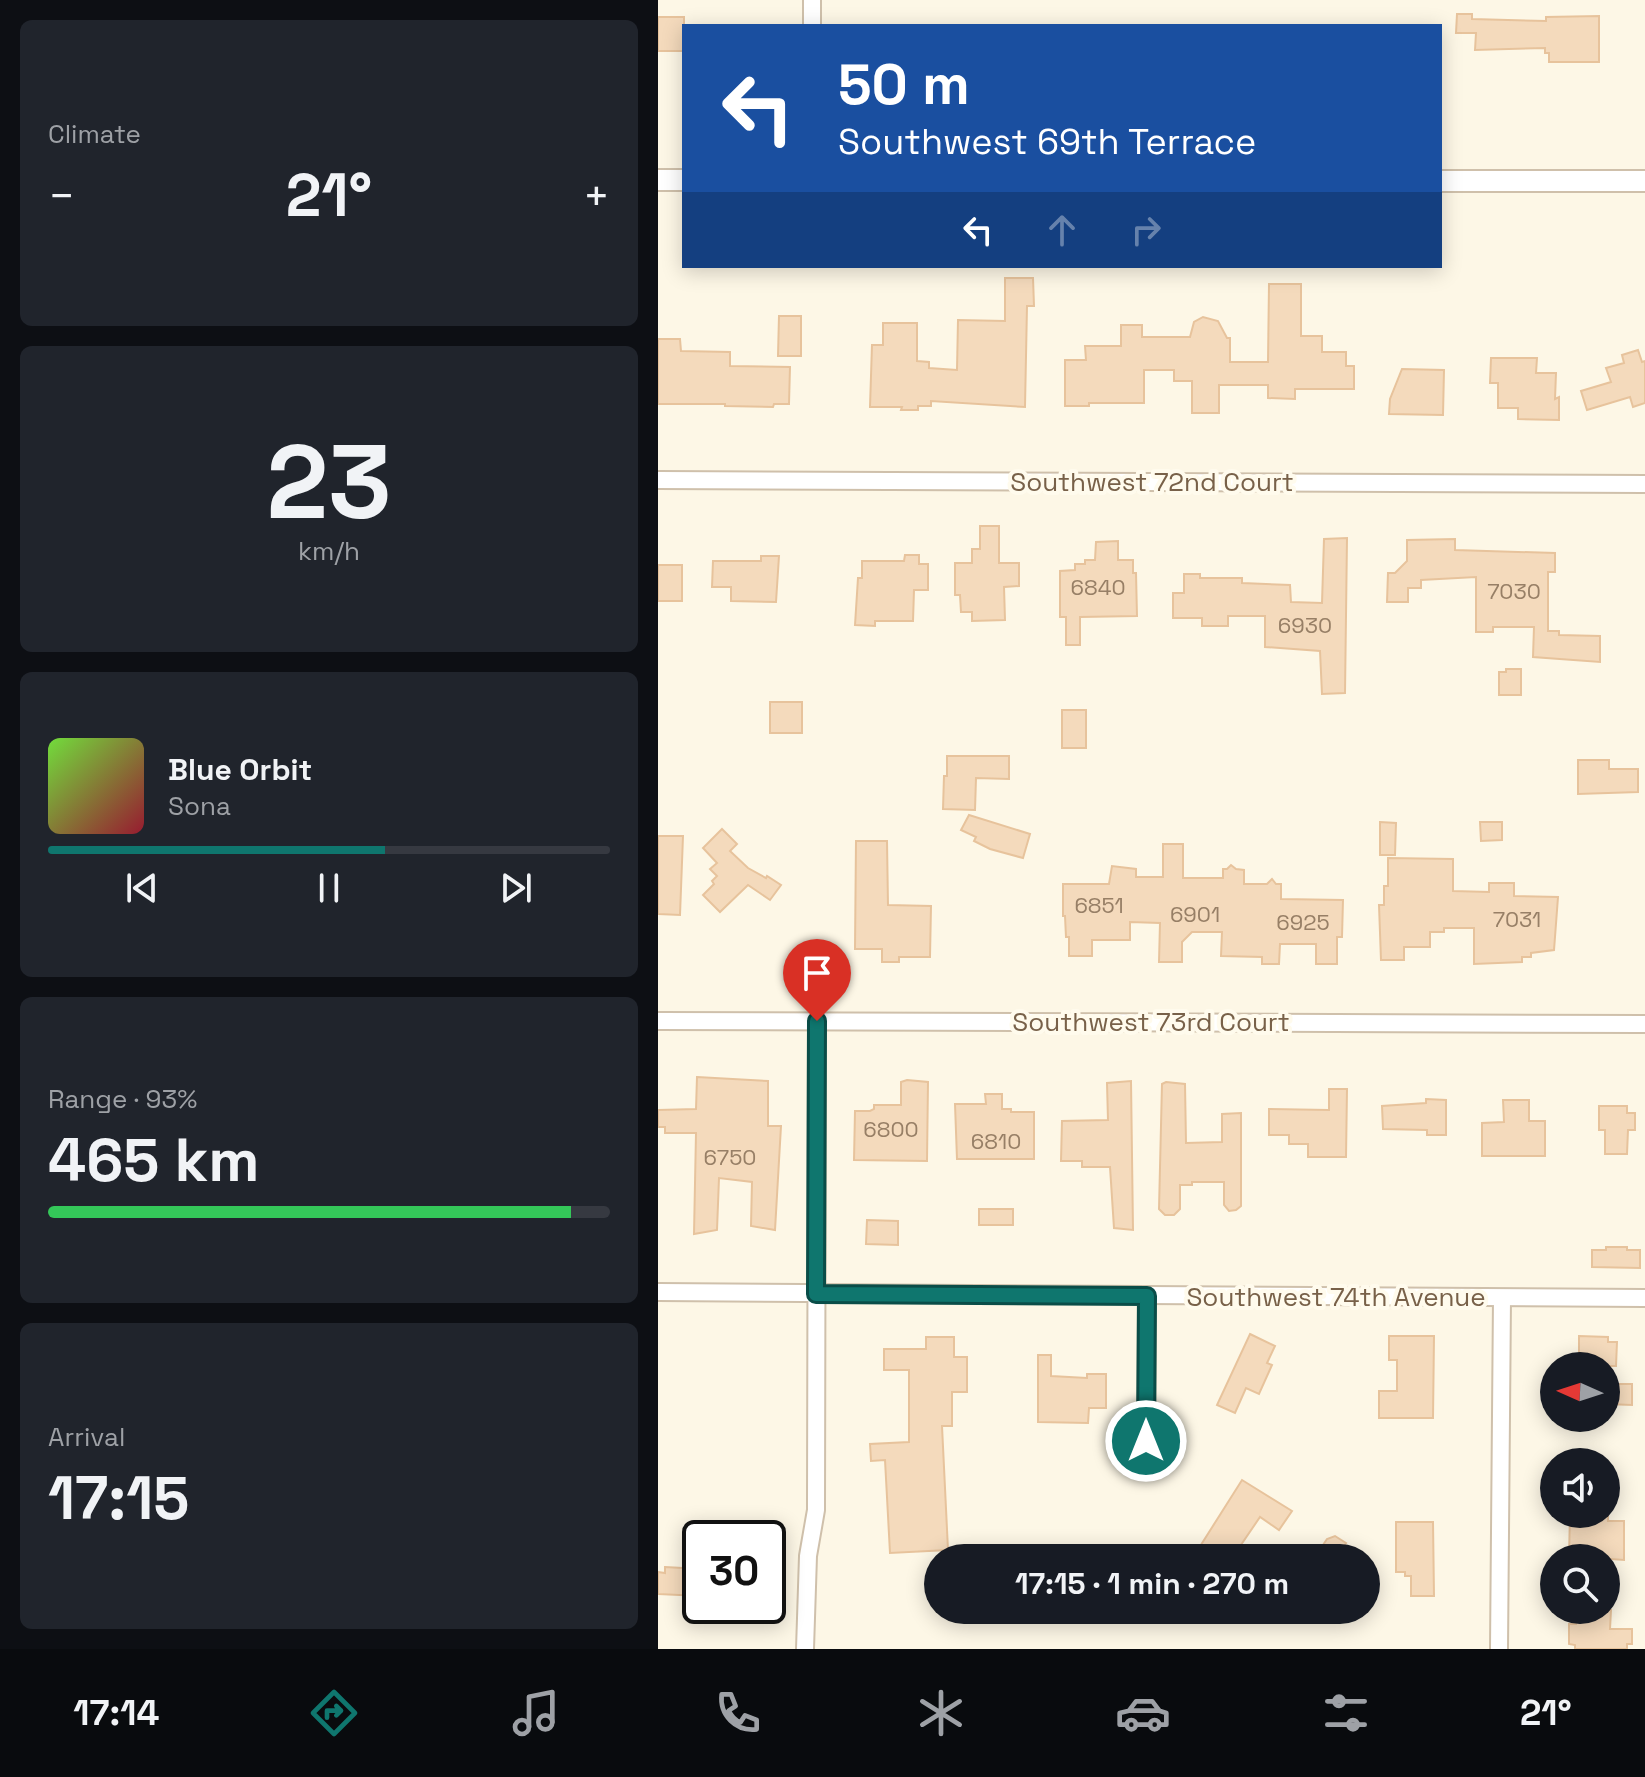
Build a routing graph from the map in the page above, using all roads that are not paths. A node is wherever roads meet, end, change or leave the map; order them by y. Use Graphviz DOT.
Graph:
graph roads {
  1 [pos="812,0"];
  2 [pos="812,24"];
  3 [pos="658,180"];
  4 [pos="682,180"];
  5 [pos="1442,181"];
  6 [pos="1645,181"];
  7 [pos="658,480"];
  8 [pos="1645,484"];
  9 [pos="658,1021"];
  10 [pos="817,1021"];
  11 [pos="1645,1024"];
  12 [pos="658,1292"];
  13 [pos="816,1294"];
  14 [pos="1147,1296"];
  15 [pos="1502,1298"];
  16 [pos="1645,1298"];
  17 [pos="1146,1464"];
  18 [pos="805,1649"];
  19 [pos="1499,1649"];
  1 -- 2 [label="street"];
  3 -- 4 [label="street"];
  5 -- 6 [label="street"];
  7 -- 8 [label="street, Southwest 72nd Court"];
  9 -- 10 [label="street, Southwest 73rd Court"];
  10 -- 11 [label="street, Southwest 73rd Court"];
  10 -- 13 [label="street"];
  12 -- 13 [label="street"];
  13 -- 14 [label="street, Southwest 74th Avenue"];
  13 -- 18 [label="street"];
  14 -- 15 [label="street, Southwest 74th Avenue"];
  14 -- 17 [label="street"];
  15 -- 16 [label="street, Southwest 74th Avenue"];
  15 -- 19 [label="street"];
}
